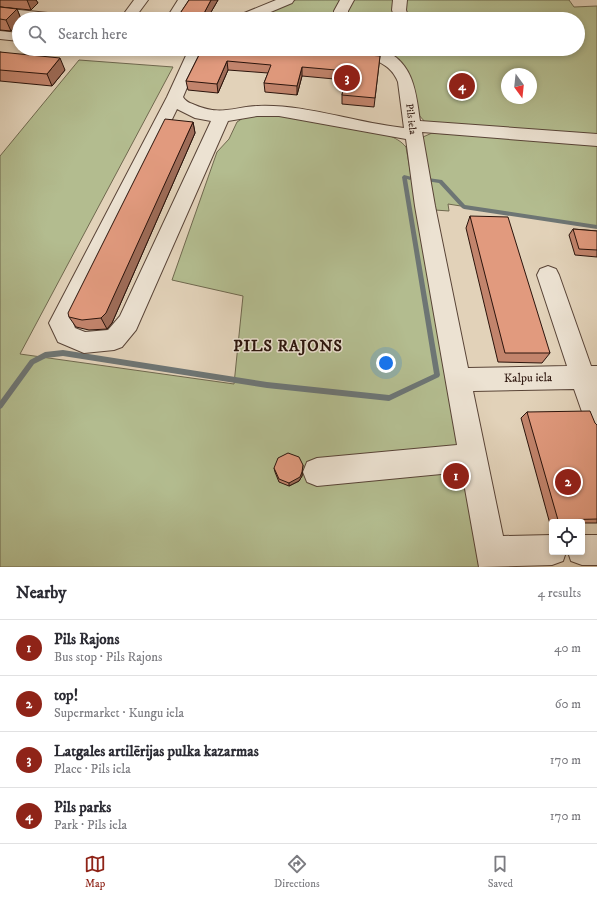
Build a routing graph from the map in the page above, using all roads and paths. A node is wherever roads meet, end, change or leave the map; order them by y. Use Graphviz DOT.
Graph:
graph roads {
  1 [pos="141,0"];
  2 [pos="185,0"];
  3 [pos="286,0"];
  4 [pos="347,0"];
  5 [pos="400,0"];
  6 [pos="0,12"];
  7 [pos="132,12"];
  8 [pos="177,12"];
  9 [pos="258,12"];
  10 [pos="341,12"];
  11 [pos="400,12"];
  12 [pos="12,13"];
  13 [pos="0,35"];
  14 [pos="12,36"];
  15 [pos="193,56"];
  16 [pos="382,56"];
  17 [pos="175,97"];
  18 [pos="221,117"];
  19 [pos="412,130"];
  20 [pos="597,140"];
  21 [pos="548,275"];
  22 [pos="589,377"];
  23 [pos="459,380"];
  24 [pos="597,420"];
  25 [pos="473,457"];
  26 [pos="317,472"];
  27 [pos="549,550"];
  28 [pos="585,550"];
  29 [pos="597,550"];
  30 [pos="492,559"];
  1 -- 7 [label="street"];
  2 -- 8 [label="street"];
  3 -- 9 [label="street"];
  4 -- 10 [label="street"];
  5 -- 11 [label="street"];
  6 -- 12 [label="street"];
  13 -- 14 [label="street"];
  15 -- 17 [label="street"];
  16 -- 19 [label="street, Pils iela"];
  17 -- 18 [label="street"];
  17 -- 18 [label="street"];
  18 -- 19 [label="street"];
  19 -- 20 [label="street"];
  19 -- 23 [label="street, Pils iela"];
  21 -- 22 [label="street"];
  22 -- 23 [label="street, Kalpu iela"];
  22 -- 24 [label="street"];
  23 -- 25 [label="street"];
  25 -- 26 [label="street"];
  25 -- 30 [label="street"];
  27 -- 30 [label="street"];
  28 -- 29 [label="street"];
}
